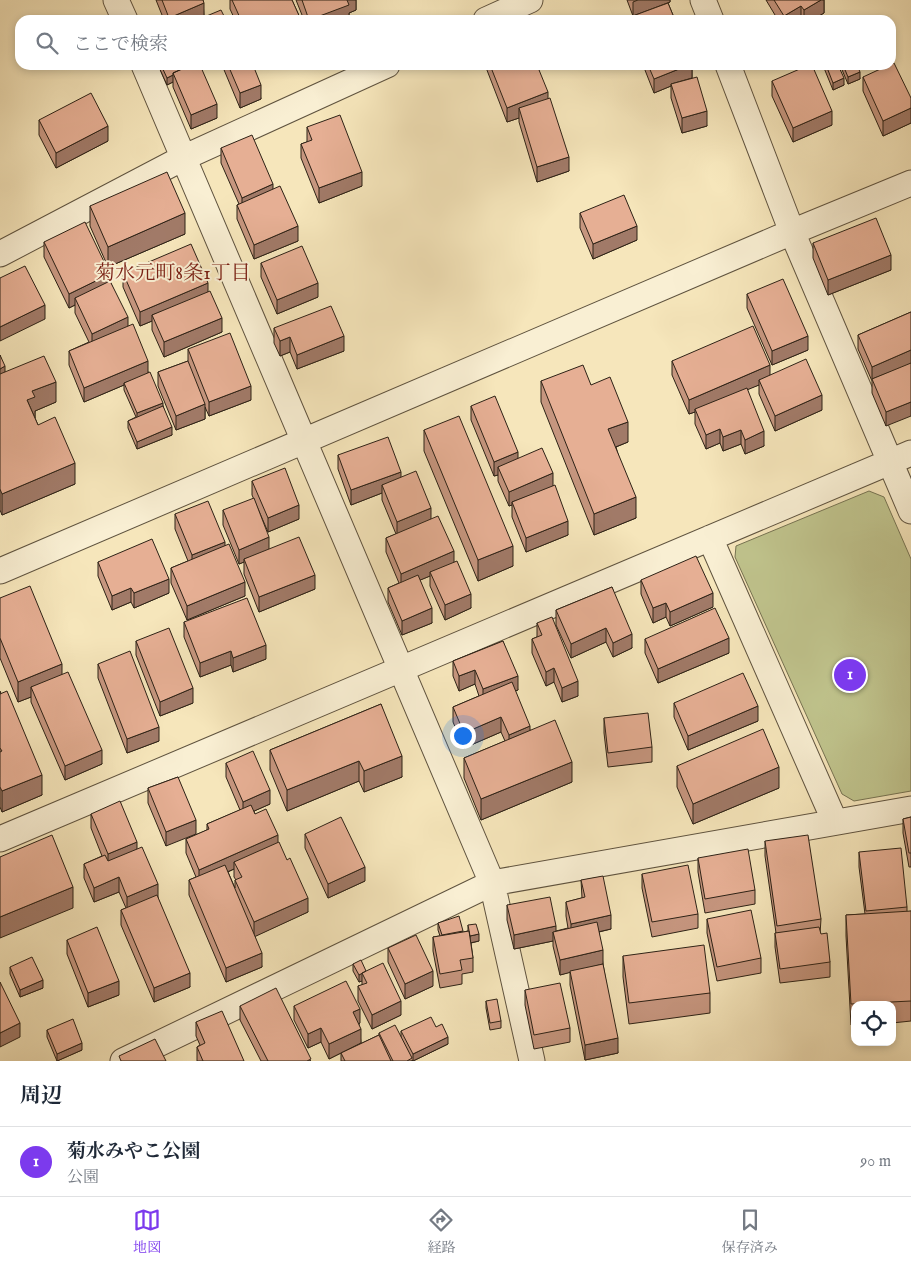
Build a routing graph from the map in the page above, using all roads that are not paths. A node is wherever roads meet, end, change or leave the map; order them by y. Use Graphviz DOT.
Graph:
graph roads {
  1 [pos="116,0"];
  2 [pos="530,0"];
  3 [pos="703,0"];
  4 [pos="123,15"];
  5 [pos="497,15"];
  6 [pos="709,15"];
  7 [pos="146,70"];
  8 [pos="376,70"];
  9 [pos="730,70"];
  10 [pos="183,158"];
  11 [pos="911,183"];
  12 [pos="792,232"];
  13 [pos="0,254"];
  14 [pos="304,440"];
  15 [pos="901,458"];
  16 [pos="911,511"];
  17 [pos="710,538"];
  18 [pos="0,571"];
  19 [pos="401,669"];
  20 [pos="911,809"];
  21 [pos="835,822"];
  22 [pos="0,838"];
  23 [pos="492,883"];
  24 [pos="123,1061"];
  25 [pos="532,1061"];
  1 -- 4 [label="street"];
  2 -- 5 [label="street"];
  3 -- 6 [label="street"];
  7 -- 10 [label="street"];
  8 -- 10 [label="street"];
  9 -- 12 [label="street"];
  10 -- 13 [label="street"];
  10 -- 14 [label="street"];
  11 -- 12 [label="street"];
  12 -- 14 [label="street"];
  12 -- 15 [label="street"];
  14 -- 18 [label="street"];
  14 -- 19 [label="street"];
  15 -- 16 [label="street"];
  15 -- 17 [label="street"];
  17 -- 19 [label="street"];
  17 -- 21 [label="street"];
  19 -- 22 [label="street"];
  19 -- 23 [label="street"];
  20 -- 21 [label="street"];
  21 -- 23 [label="street"];
  23 -- 24 [label="street"];
  23 -- 25 [label="street"];
}
